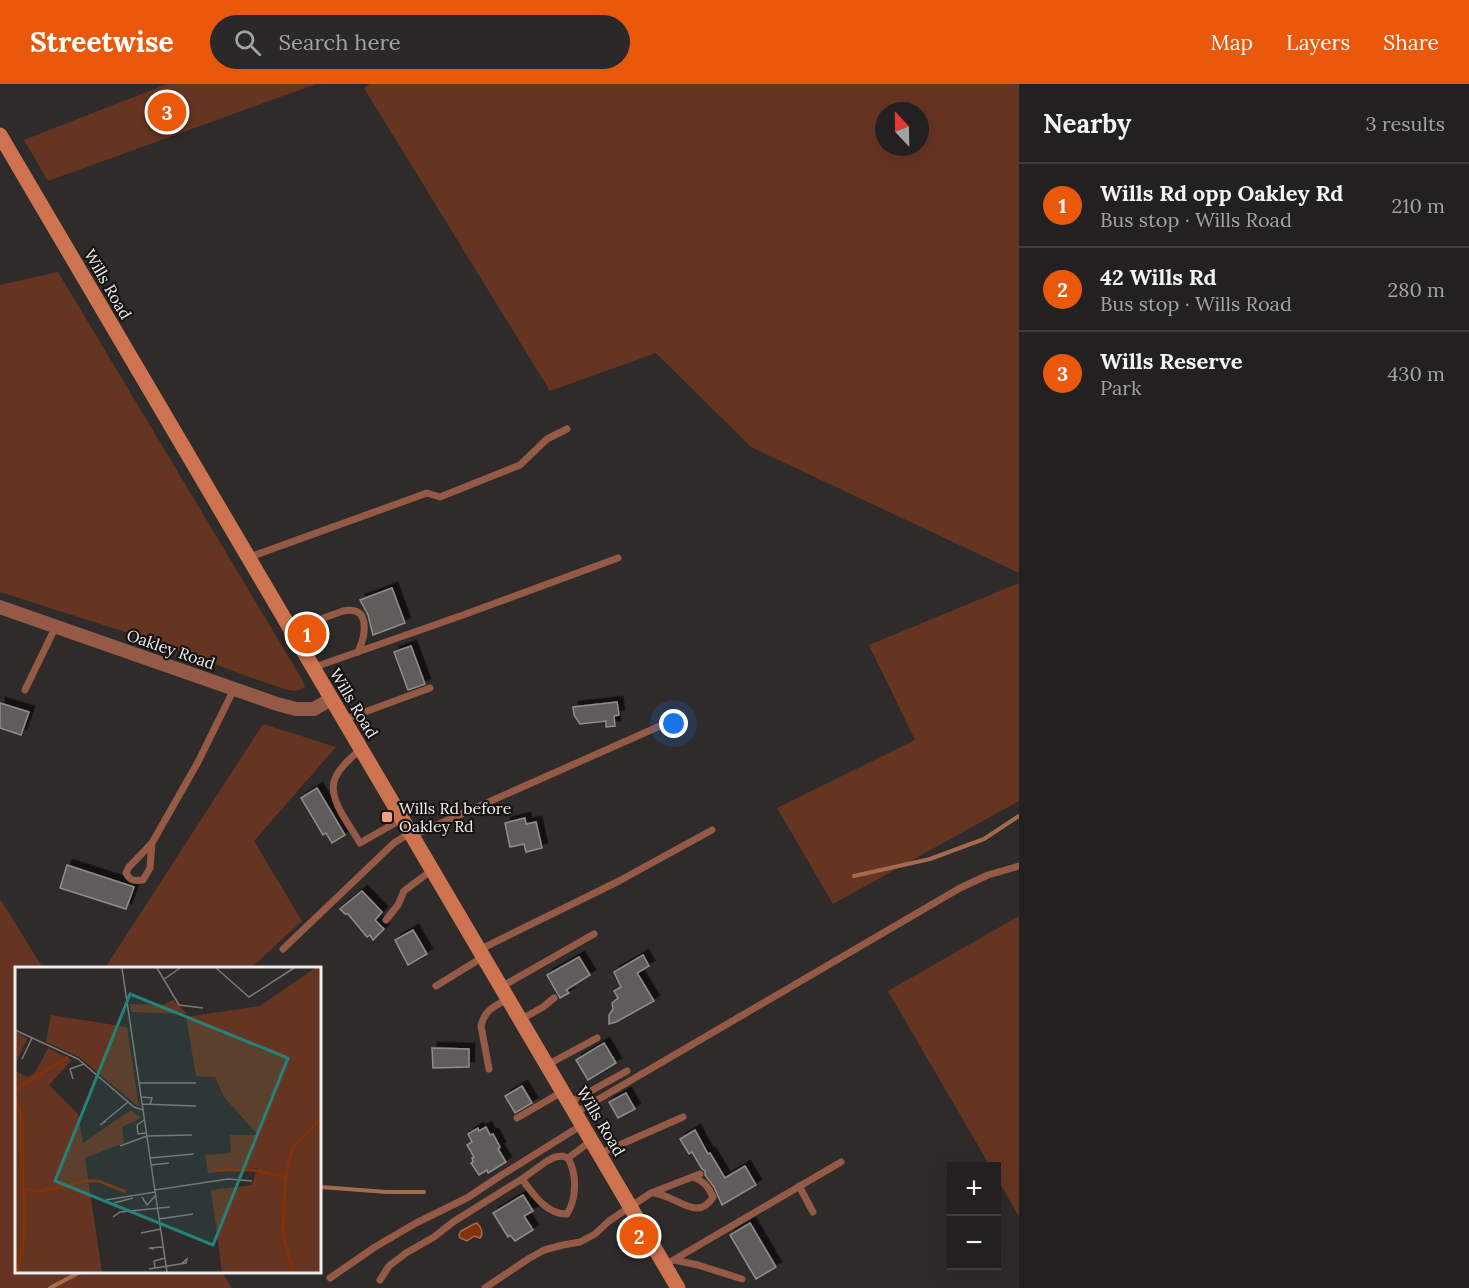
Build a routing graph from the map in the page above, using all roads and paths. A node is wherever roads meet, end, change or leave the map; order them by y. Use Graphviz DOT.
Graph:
graph roads {
  1 [pos="0,135"];
  2 [pos="567,429"];
  3 [pos="248,558"];
  4 [pos="618,558"];
  5 [pos="0,607"];
  6 [pos="56,626"];
  7 [pos="290,630"];
  8 [pos="358,652"];
  9 [pos="312,668"];
  10 [pos="430,688"];
  11 [pos="234,689"];
  12 [pos="25,690"];
  13 [pos="331,699"];
  14 [pos="343,720"];
  15 [pos="660,726"];
  16 [pos="360,749"];
  17 [pos="402,819"];
  18 [pos="712,830"];
  19 [pos="411,835"];
  20 [pos="152,843"];
  21 [pos="1019,866"];
  22 [pos="432,870"];
  23 [pos="386,920"];
  24 [pos="594,934"];
  25 [pos="283,949"];
  26 [pos="481,954"];
  27 [pos="436,986"];
  28 [pos="504,993"];
  29 [pos="554,998"];
  30 [pos="520,1020"];
  31 [pos="597,1038"];
  32 [pos="547,1065"];
  33 [pos="489,1069"];
  34 [pos="627,1071"];
  35 [pos="572,1108"];
  36 [pos="683,1117"];
  37 [pos="518,1118"];
  38 [pos="595,1147"];
  39 [pos="568,1158"];
  40 [pos="840,1162"];
  41 [pos="522,1179"];
  42 [pos="799,1186"];
  43 [pos="651,1193"];
  44 [pos="630,1206"];
  45 [pos="813,1212"];
  46 [pos="670,1263"];
  47 [pos="330,1278"];
  48 [pos="742,1279"];
  49 [pos="380,1280"];
  50 [pos="485,1288"];
  51 [pos="678,1288"];
  1 -- 3 [label="street, Wills Road"];
  2 -- 3 [label="lane"];
  3 -- 7 [label="street, Wills Road"];
  4 -- 8 [label="lane"];
  5 -- 6 [label="street, Oakley Road"];
  6 -- 11 [label="street, Oakley Road"];
  6 -- 12 [label="lane"];
  7 -- 8 [label="lane"];
  7 -- 9 [label="street, Wills Road"];
  8 -- 9 [label="lane"];
  9 -- 13 [label="street, Wills Road"];
  10 -- 14 [label="lane"];
  11 -- 13 [label="street, Oakley Road"];
  11 -- 20 [label="lane"];
  13 -- 14 [label="street, Wills Road"];
  14 -- 16 [label="street, Wills Road"];
  15 -- 19 [label="lane"];
  16 -- 17 [label="street, Wills Road"];
  16 -- 17 [label="lane"];
  17 -- 19 [label="street, Wills Road"];
  18 -- 26 [label="lane"];
  19 -- 22 [label="street, Wills Road"];
  19 -- 25 [label="lane"];
  20 -- 20 [label="lane"];
  21 -- 35 [label="lane"];
  22 -- 23 [label="lane"];
  22 -- 26 [label="street, Wills Road"];
  24 -- 28 [label="lane"];
  26 -- 27 [label="lane"];
  26 -- 28 [label="street, Wills Road"];
  28 -- 30 [label="street, Wills Road"];
  28 -- 33 [label="lane"];
  29 -- 30 [label="lane"];
  30 -- 32 [label="street, Wills Road"];
  31 -- 32 [label="lane"];
  32 -- 35 [label="street, Wills Road"];
  34 -- 35 [label="lane"];
  35 -- 37 [label="lane"];
  35 -- 38 [label="street, Wills Road"];
  35 -- 47 [label="lane"];
  36 -- 38 [label="lane"];
  38 -- 39 [label="lane"];
  38 -- 44 [label="street, Wills Road"];
  39 -- 41 [label="lane"];
  39 -- 41 [label="lane"];
  40 -- 42 [label="lane"];
  41 -- 49 [label="lane"];
  42 -- 45 [label="lane"];
  42 -- 46 [label="lane"];
  43 -- 43 [label="lane"];
  43 -- 44 [label="lane"];
  44 -- 46 [label="street, Wills Road"];
  44 -- 50 [label="lane"];
  46 -- 48 [label="lane"];
  46 -- 51 [label="street, Wills Road"];
}
